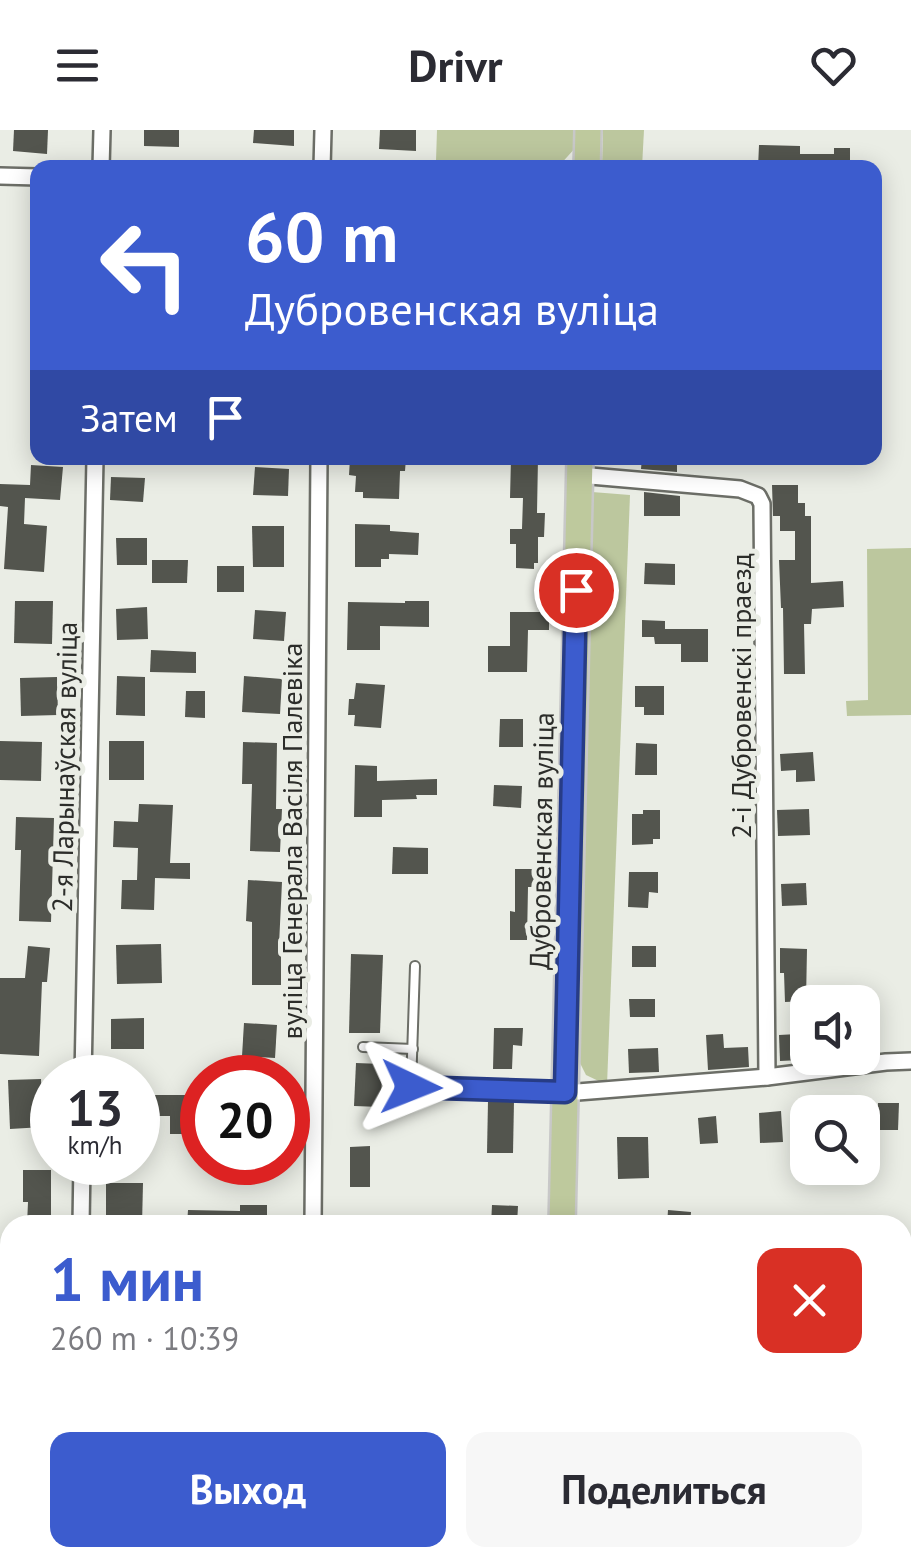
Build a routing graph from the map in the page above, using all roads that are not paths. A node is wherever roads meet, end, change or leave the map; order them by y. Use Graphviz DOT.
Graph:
graph roads {
  1 [pos="102,130"];
  2 [pos="322,130"];
  3 [pos="588,130"];
  4 [pos="101,160"];
  5 [pos="322,160"];
  6 [pos="587,160"];
  7 [pos="0,176"];
  8 [pos="30,177"];
  9 [pos="96,465"];
  10 [pos="319,465"];
  11 [pos="579,466"];
  12 [pos="415,966"];
  13 [pos="363,1047"];
  14 [pos="413,1049"];
  15 [pos="84,1055"];
  16 [pos="911,1061"];
  17 [pos="767,1077"];
  18 [pos="565,1092"];
  19 [pos="81,1185"];
  20 [pos="80,1215"];
  21 [pos="313,1215"];
  22 [pos="562,1215"];
  1 -- 4 [label="street"];
  2 -- 5 [label="street"];
  3 -- 6 [label="main road"];
  7 -- 8 [label="street"];
  9 -- 15 [label="street, 2-я Ларынаўская вуліца"];
  10 -- 21 [label="street, вуліца Генерала Васіля Палевіка"];
  11 -- 17 [label="street, 2-і Дубровенскі праезд"];
  11 -- 18 [label="main road, Дубровенская вуліца"];
  12 -- 14 [label="lane"];
  13 -- 14 [label="lane"];
  14 -- 18 [label="lane"];
  16 -- 17 [label="street"];
  17 -- 18 [label="street"];
  18 -- 22 [label="main road, Дубровенская вуліца"];
  19 -- 20 [label="street"];
}
